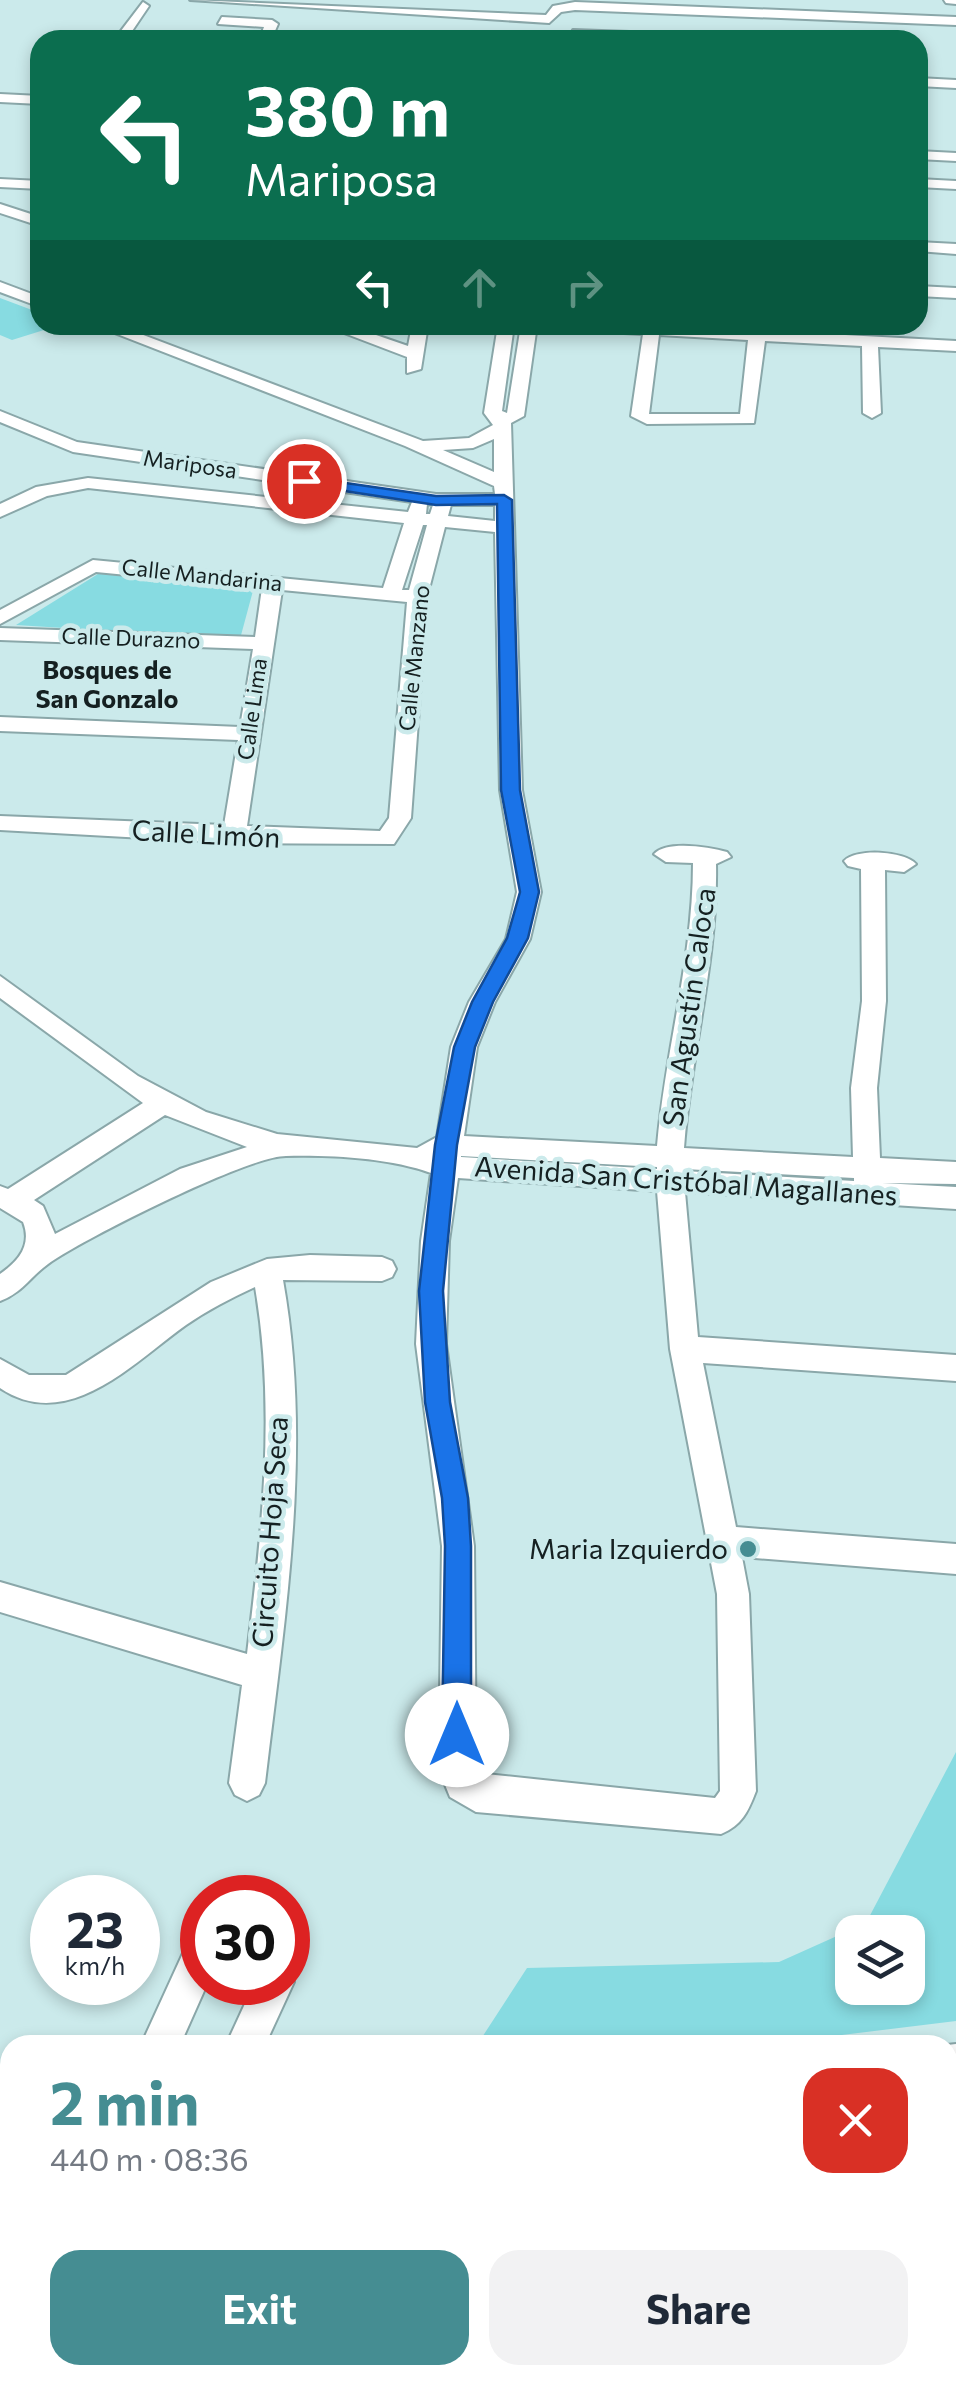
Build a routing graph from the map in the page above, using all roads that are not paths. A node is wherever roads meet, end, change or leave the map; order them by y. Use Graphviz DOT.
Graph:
graph roads {
  1 [pos="196,0"];
  2 [pos="490,0"];
  3 [pos="346,4"];
  4 [pos="143,6"];
  5 [pos="744,6"];
  6 [pos="226,13"];
  7 [pos="482,16"];
  8 [pos="956,21"];
  9 [pos="127,30"];
  10 [pos="269,30"];
  11 [pos="928,83"];
  12 [pos="956,84"];
  13 [pos="0,98"];
  14 [pos="30,99"];
  15 [pos="928,156"];
  16 [pos="956,158"];
  17 [pos="0,182"];
  18 [pos="30,184"];
  19 [pos="928,184"];
  20 [pos="956,185"];
  21 [pos="928,192"];
  22 [pos="956,193"];
  23 [pos="0,208"];
  24 [pos="30,218"];
  25 [pos="928,247"];
  26 [pos="956,248"];
  27 [pos="0,287"];
  28 [pos="928,292"];
  29 [pos="956,293"];
  30 [pos="30,298"];
  31 [pos="128,335"];
  32 [pos="354,335"];
  33 [pos="418,335"];
  34 [pos="505,335"];
  35 [pos="528,335"];
  36 [pos="651,335"];
  37 [pos="757,335"];
  38 [pos="870,341"];
  39 [pos="956,346"];
  40 [pos="872,413"];
  41 [pos="0,416"];
  42 [pos="500,424"];
  43 [pos="412,442"];
  44 [pos="504,491"];
  45 [pos="420,498"];
  46 [pos="443,501"];
  47 [pos="0,511"];
  48 [pos="426,522"];
  49 [pos="506,528"];
  50 [pos="273,583"];
  51 [pos="391,595"];
  52 [pos="417,597"];
  53 [pos="0,618"];
  54 [pos="0,634"];
  55 [pos="262,643"];
  56 [pos="0,724"];
  57 [pos="248,734"];
  58 [pos="400,818"];
  59 [pos="0,824"];
  60 [pos="234,836"];
  61 [pos="666,854"];
  62 [pos="904,864"];
  63 [pos="0,985"];
  64 [pos="160,1105"];
  65 [pos="283,1145"];
  66 [pos="436,1156"];
  67 [pos="670,1169"];
  68 [pos="956,1173"];
  69 [pos="868,1181"];
  70 [pos="6,1198"];
  71 [pos="956,1198"];
  72 [pos="38,1256"];
  73 [pos="382,1270"];
  74 [pos="267,1272"];
  75 [pos="0,1289"];
  76 [pos="685,1350"];
  77 [pos="956,1368"];
  78 [pos="0,1372"];
  79 [pos="723,1541"];
  80 [pos="956,1559"];
  81 [pos="0,1597"];
  82 [pos="260,1674"];
  83 [pos="248,1784"];
  84 [pos="180,2001"];
  85 [pos="264,2005"];
  86 [pos="165,2035"];
  87 [pos="249,2035"];
  1 -- 6 [label="street"];
  2 -- 7 [label="street"];
  3 -- 6 [label="street"];
  3 -- 7 [label="street"];
  4 -- 9 [label="street"];
  5 -- 7 [label="street"];
  5 -- 8 [label="street"];
  6 -- 10 [label="street"];
  11 -- 12 [label="street"];
  13 -- 14 [label="street"];
  15 -- 16 [label="street"];
  17 -- 18 [label="street"];
  19 -- 20 [label="street"];
  21 -- 22 [label="street"];
  23 -- 24 [label="street"];
  25 -- 26 [label="street"];
  27 -- 30 [label="street"];
  28 -- 29 [label="street"];
  31 -- 43 [label="street"];
  32 -- 33 [label="street"];
  34 -- 42 [label="street"];
  35 -- 42 [label="street"];
  36 -- 37 [label="street"];
  37 -- 38 [label="street"];
  38 -- 39 [label="street"];
  38 -- 40 [label="street"];
  41 -- 45 [label="street, Mariposa"];
  42 -- 43 [label="street"];
  42 -- 44 [label="street"];
  43 -- 44 [label="street"];
  44 -- 46 [label="street, Mariposa"];
  44 -- 49 [label="street"];
  45 -- 46 [label="street, Mariposa"];
  45 -- 48 [label="street, Calle Manzano"];
  46 -- 48 [label="street, Calle Manzano"];
  47 -- 48 [label="street"];
  48 -- 49 [label="street"];
  48 -- 51 [label="street, Calle Manzano"];
  48 -- 52 [label="street, Calle Manzano"];
  49 -- 66 [label="street"];
  50 -- 51 [label="street, Calle Mandarina"];
  50 -- 53 [label="street, Calle Mandarina"];
  50 -- 55 [label="street, Calle Lima"];
  51 -- 52 [label="street, Calle Mandarina"];
  52 -- 58 [label="street, Calle Manzano"];
  54 -- 55 [label="street, Calle Durazno"];
  55 -- 57 [label="street, Calle Lima"];
  56 -- 57 [label="street"];
  57 -- 60 [label="street, Calle Lima"];
  58 -- 60 [label="street, Calle Limón"];
  59 -- 60 [label="street, Calle Limón"];
  61 -- 67 [label="street, San Agustín Caloca"];
  62 -- 69 [label="street"];
  63 -- 64 [label="street, Avenida San Cristóbal Magallanes"];
  64 -- 65 [label="street, Avenida San Cristóbal Magallanes"];
  64 -- 70 [label="street"];
  65 -- 66 [label="street, Avenida San Cristóbal Magallanes"];
  65 -- 72 [label="street"];
  66 -- 67 [label="street, Avenida San Cristóbal Magallanes"];
  66 -- 79 [label="street, San Agustín Caloca"];
  67 -- 69 [label="street, Avenida San Cristóbal Magallanes"];
  67 -- 76 [label="street, San Agustín Caloca"];
  68 -- 69 [label="street, Avenida San Cristóbal Magallanes"];
  69 -- 71 [label="street, Avenida San Cristóbal Magallanes"];
  70 -- 72 [label="street"];
  72 -- 75 [label="street"];
  73 -- 74 [label="street"];
  74 -- 78 [label="street"];
  74 -- 82 [label="street, Circuito Hoja Seca"];
  76 -- 77 [label="street"];
  76 -- 79 [label="street, San Agustín Caloca"];
  79 -- 80 [label="street"];
  81 -- 82 [label="street, Circuito Hoja Seca"];
  82 -- 83 [label="street, Circuito Hoja Seca"];
  84 -- 86 [label="street"];
  85 -- 87 [label="street"];
}
